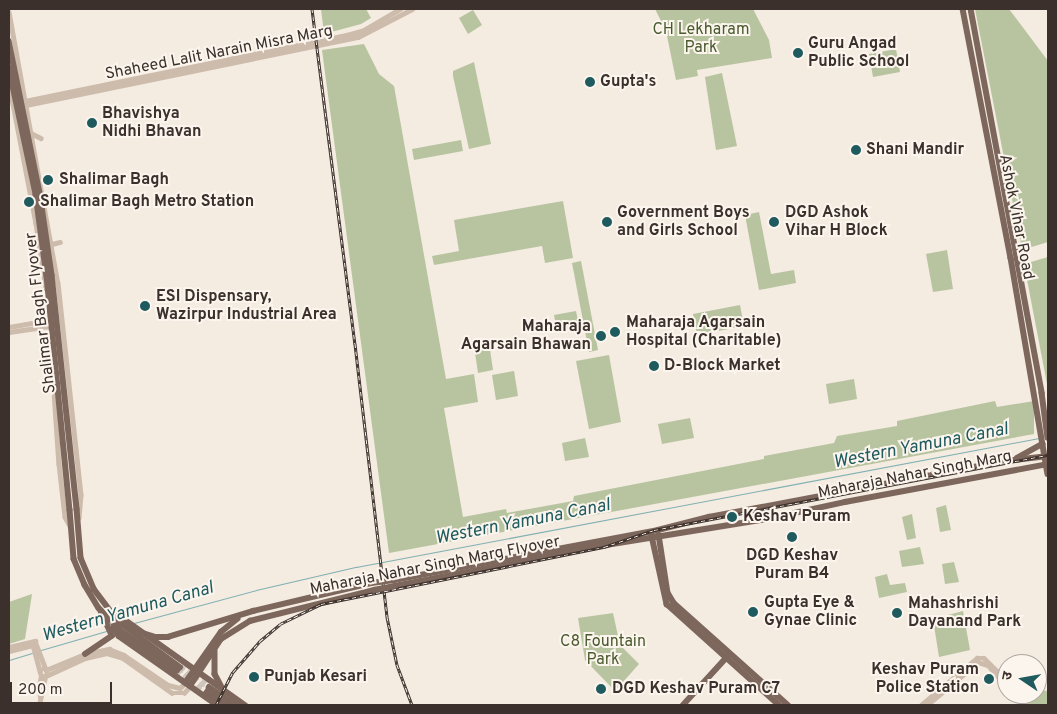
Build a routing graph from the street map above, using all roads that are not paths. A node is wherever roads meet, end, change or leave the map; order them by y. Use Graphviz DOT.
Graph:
graph roads {
  1 [pos="400,9"];
  2 [pos="412,9"];
  3 [pos="963,9"];
  4 [pos="971,9"];
  5 [pos="9,12"];
  6 [pos="9,41"];
  7 [pos="18,63"];
  8 [pos="9,66"];
  9 [pos="9,83"];
  10 [pos="24,91"];
  11 [pos="33,98"];
  12 [pos="26,103"];
  13 [pos="31,132"];
  14 [pos="41,138"];
  15 [pos="36,159"];
  16 [pos="24,161"];
  17 [pos="60,242"];
  18 [pos="52,244"];
  19 [pos="55,265"];
  20 [pos="42,267"];
  21 [pos="48,312"];
  22 [pos="49,320"];
  23 [pos="42,321"];
  24 [pos="50,326"];
  25 [pos="9,327"];
  26 [pos="42,327"];
  27 [pos="9,332"];
  28 [pos="50,335"];
  29 [pos="51,351"];
  30 [pos="67,351"];
  31 [pos="1047,430"];
  32 [pos="1048,438"];
  33 [pos="1042,444"];
  34 [pos="1046,456"];
  35 [pos="1011,461"];
  36 [pos="1047,464"];
  37 [pos="1048,474"];
  38 [pos="73,510"];
  39 [pos="78,524"];
  40 [pos="71,528"];
  41 [pos="659,533"];
  42 [pos="652,534"];
  43 [pos="670,535"];
  44 [pos="640,540"];
  45 [pos="661,547"];
  46 [pos="655,551"];
  47 [pos="542,554"];
  48 [pos="102,607"];
  49 [pos="242,615"];
  50 [pos="118,621"];
  51 [pos="130,628"];
  52 [pos="116,632"];
  53 [pos="143,633"];
  54 [pos="216,646"];
  55 [pos="9,649"];
  56 [pos="85,654"];
  57 [pos="729,657"];
  58 [pos="197,671"];
  59 [pos="997,671"];
  60 [pos="44,673"];
  61 [pos="997,675"];
  62 [pos="187,685"];
  63 [pos="223,689"];
  64 [pos="39,705"];
  65 [pos="217,705"];
  66 [pos="227,705"];
  67 [pos="236,705"];
  68 [pos="245,705"];
  69 [pos="683,705"];
  70 [pos="688,705"];
  71 [pos="779,705"];
  72 [pos="788,705"];
  73 [pos="921,705"];
  74 [pos="927,705"];
  1 -- 11 [label="street, Shaheed Lalit Narain Misra Marg"];
  2 -- 12 [label="street, Shaheed Lalit Narain Misra Marg"];
  3 -- 33 [label="main road, Ashok Vihar Road"];
  4 -- 31 [label="main road, Ashok Vihar Road"];
  5 -- 7 [label="street"];
  6 -- 38 [label="main road, Shalimar Bagh Flyover, bridge"];
  7 -- 8 [label="street"];
  7 -- 10 [label="street"];
  8 -- 38 [label="main road, Shalimar Bagh Flyover, bridge"];
  9 -- 16 [label="street"];
  10 -- 11 [label="street"];
  10 -- 12 [label="street"];
  11 -- 12 [label="street, Shaheed Lalit Narain Misra Marg"];
  12 -- 13 [label="street"];
  13 -- 14 [label="street"];
  13 -- 15 [label="street"];
  15 -- 16 [label="street"];
  15 -- 18 [label="street"];
  16 -- 20 [label="street"];
  17 -- 18 [label="street"];
  18 -- 19 [label="street"];
  19 -- 20 [label="street"];
  19 -- 30 [label="street"];
  20 -- 21 [label="street"];
  21 -- 22 [label="street"];
  21 -- 23 [label="street"];
  22 -- 23 [label="street"];
  22 -- 24 [label="street"];
  23 -- 25 [label="street"];
  24 -- 26 [label="street"];
  24 -- 28 [label="street"];
  26 -- 27 [label="street"];
  26 -- 28 [label="street"];
  28 -- 29 [label="street"];
  29 -- 30 [label="street"];
  29 -- 40 [label="street"];
  30 -- 39 [label="street"];
  31 -- 32 [label="main road, Ashok Vihar Road"];
  33 -- 34 [label="main road, Ashok Vihar Road"];
  33 -- 35 [label="main road"];
  34 -- 35 [label="main road, Maharaja Nahar Singh Marg"];
  34 -- 36 [label="main road, Ashok Vihar Road"];
  35 -- 41 [label="main road, Maharaja Nahar Singh Marg"];
  36 -- 37 [label="main road, Ashok Vihar Road"];
  36 -- 43 [label="main road, Maharaja Nahar Singh Marg"];
  38 -- 39 [label="main road, Shalimar Bagh Flyover"];
  38 -- 40 [label="main road, Shalimar Bagh Flyover"];
  39 -- 48 [label="main road, Shalimar Bagh Flyover"];
  40 -- 48 [label="main road, Shalimar Bagh Flyover"];
  41 -- 42 [label="main road, Maharaja Nahar Singh Marg"];
  41 -- 43 [label="main road, Maharaja Nahar Singh Marg"];
  41 -- 45 [label="main road"];
  42 -- 44 [label="main road, Maharaja Nahar Singh Marg"];
  42 -- 46 [label="main road"];
  42 -- 47 [label="main road, Maharaja Nahar Singh Marg Flyover"];
  43 -- 45 [label="main road"];
  44 -- 46 [label="main road"];
  44 -- 47 [label="main road, Maharaja Nahar Singh Marg Flyover"];
  45 -- 57 [label="main road"];
  46 -- 57 [label="main road"];
  47 -- 49 [label="main road, Maharaja Nahar Singh Marg Flyover, bridge"];
  47 -- 54 [label="main road, Maharaja Nahar Singh Marg Flyover, bridge"];
  48 -- 50 [label="main road"];
  48 -- 50 [label="main road"];
  48 -- 52 [label="main road"];
  49 -- 53 [label="main road, Maharaja Nahar Singh Marg Flyover"];
  49 -- 58 [label="main road"];
  50 -- 51 [label="main road"];
  50 -- 52 [label="main road"];
  51 -- 52 [label="main road"];
  51 -- 53 [label="main road"];
  52 -- 56 [label="main road"];
  52 -- 62 [label="main road"];
  53 -- 58 [label="main road"];
  54 -- 58 [label="main road, Maharaja Nahar Singh Marg Flyover"];
  54 -- 63 [label="main road"];
  55 -- 60 [label="street"];
  56 -- 60 [label="street"];
  56 -- 62 [label="street"];
  57 -- 69 [label="main road"];
  57 -- 70 [label="main road"];
  57 -- 71 [label="main road"];
  57 -- 72 [label="main road"];
  58 -- 62 [label="main road"];
  58 -- 63 [label="main road"];
  59 -- 73 [label="street"];
  60 -- 62 [label="street"];
  60 -- 64 [label="street"];
  61 -- 74 [label="street"];
  62 -- 65 [label="main road"];
  63 -- 68 [label="main road"];
  66 -- 67 [label="main road"];
}
